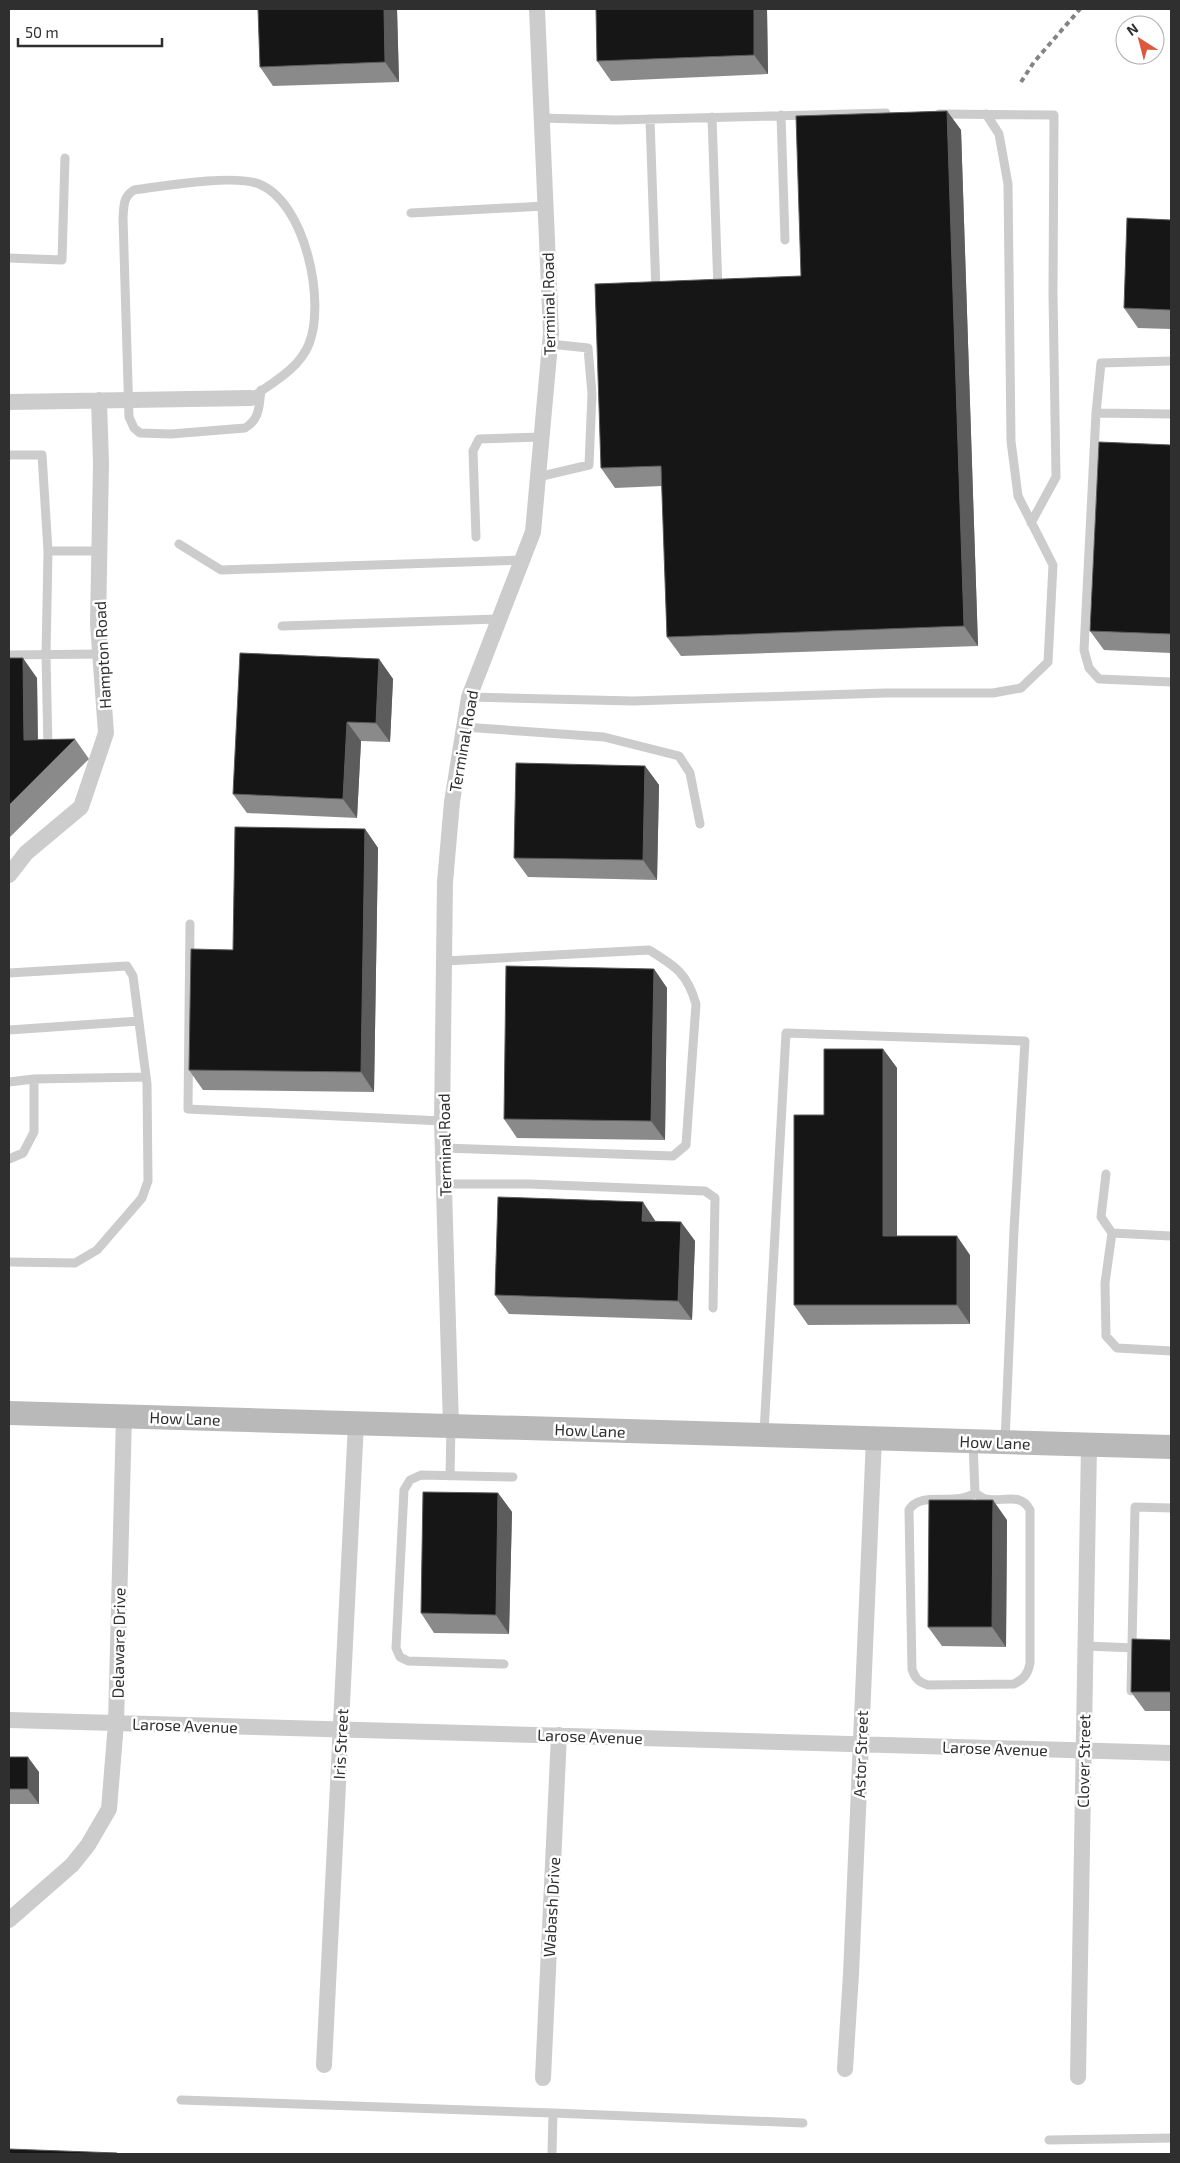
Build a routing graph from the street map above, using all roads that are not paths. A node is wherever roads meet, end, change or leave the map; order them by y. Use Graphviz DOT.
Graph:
graph roads {
  1 [pos="537,9"];
  2 [pos="898,114"];
  3 [pos="926,114"];
  4 [pos="986,114"];
  5 [pos="781,115"];
  6 [pos="712,117"];
  7 [pos="541,118"];
  8 [pos="650,119"];
  9 [pos="65,158"];
  10 [pos="545,206"];
  11 [pos="411,213"];
  12 [pos="785,240"];
  13 [pos="9,258"];
  14 [pos="718,291"];
  15 [pos="656,294"];
  16 [pos="550,344"];
  17 [pos="1171,361"];
  18 [pos="256,394"];
  19 [pos="99,400"];
  20 [pos="129,400"];
  21 [pos="9,402"];
  22 [pos="1096,413"];
  23 [pos="1171,414"];
  24 [pos="542,437"];
  25 [pos="9,455"];
  26 [pos="538,477"];
  27 [pos="1032,523"];
  28 [pos="476,537"];
  29 [pos="179,544"];
  30 [pos="99,550"];
  31 [pos="48,551"];
  32 [pos="522,560"];
  33 [pos="498,619"];
  34 [pos="282,626"];
  35 [pos="100,654"];
  36 [pos="9,655"];
  37 [pos="46,655"];
  38 [pos="1171,682"];
  39 [pos="469,697"];
  40 [pos="464,727"];
  41 [pos="48,753"];
  42 [pos="700,824"];
  43 [pos="9,875"];
  44 [pos="190,924"];
  45 [pos="445,961"];
  46 [pos="9,973"];
  47 [pos="139,1022"];
  48 [pos="9,1030"];
  49 [pos="146,1076"];
  50 [pos="34,1078"];
  51 [pos="9,1082"];
  52 [pos="442,1121"];
  53 [pos="443,1148"];
  54 [pos="9,1159"];
  55 [pos="1106,1174"];
  56 [pos="444,1184"];
  57 [pos="1112,1232"];
  58 [pos="1171,1236"];
  59 [pos="9,1262"];
  60 [pos="713,1308"];
  61 [pos="1171,1351"];
  62 [pos="9,1413"];
  63 [pos="124,1416"];
  64 [pos="356,1423"];
  65 [pos="451,1426"];
  66 [pos="764,1435"];
  67 [pos="874,1438"];
  68 [pos="974,1441"];
  69 [pos="1005,1442"];
  70 [pos="1089,1445"];
  71 [pos="1171,1447"];
  72 [pos="450,1476"];
  73 [pos="513,1477"];
  74 [pos="975,1492"];
  75 [pos="1171,1508"];
  76 [pos="1086,1646"];
  77 [pos="1131,1648"];
  78 [pos="1147,1648"];
  79 [pos="504,1664"];
  80 [pos="1131,1692"];
  81 [pos="9,1720"];
  82 [pos="116,1723"];
  83 [pos="341,1729"];
  84 [pos="559,1735"];
  85 [pos="861,1744"];
  86 [pos="1084,1750"];
  87 [pos="1171,1753"];
  88 [pos="9,1920"];
  89 [pos="324,2064"];
  90 [pos="845,2069"];
  91 [pos="1078,2077"];
  92 [pos="544,2078"];
  93 [pos="180,2100"];
  94 [pos="553,2113"];
  95 [pos="802,2123"];
  96 [pos="1171,2138"];
  97 [pos="1049,2140"];
  98 [pos="552,2154"];
  1 -- 7 [label="street, Terminal Road"];
  2 -- 5 [label="lane"];
  3 -- 4 [label="lane"];
  4 -- 27 [label="lane"];
  4 -- 27 [label="lane"];
  5 -- 6 [label="lane"];
  5 -- 12 [label="lane"];
  6 -- 8 [label="lane"];
  6 -- 14 [label="lane"];
  7 -- 8 [label="lane"];
  7 -- 10 [label="street, Terminal Road"];
  8 -- 15 [label="lane"];
  9 -- 13 [label="lane"];
  10 -- 11 [label="lane"];
  10 -- 16 [label="street, Terminal Road"];
  16 -- 24 [label="street, Terminal Road"];
  16 -- 26 [label="lane"];
  17 -- 22 [label="lane"];
  18 -- 20 [label="street"];
  18 -- 20 [label="lane"];
  18 -- 20 [label="lane"];
  19 -- 20 [label="street"];
  19 -- 21 [label="street"];
  19 -- 30 [label="street, Hampton Road"];
  22 -- 23 [label="lane"];
  22 -- 38 [label="lane"];
  24 -- 26 [label="street, Terminal Road"];
  24 -- 28 [label="lane"];
  25 -- 31 [label="lane"];
  26 -- 32 [label="street, Terminal Road"];
  27 -- 39 [label="lane"];
  29 -- 32 [label="lane"];
  30 -- 31 [label="lane"];
  30 -- 35 [label="street, Hampton Road"];
  31 -- 37 [label="lane"];
  32 -- 33 [label="street, Terminal Road"];
  33 -- 34 [label="lane"];
  33 -- 39 [label="street, Terminal Road"];
  35 -- 37 [label="lane"];
  35 -- 43 [label="street, Hampton Road"];
  36 -- 37 [label="lane"];
  37 -- 41 [label="lane"];
  39 -- 40 [label="street, Terminal Road"];
  40 -- 42 [label="lane"];
  40 -- 45 [label="street, Terminal Road"];
  44 -- 52 [label="lane"];
  45 -- 52 [label="street, Terminal Road"];
  45 -- 53 [label="lane"];
  46 -- 47 [label="lane"];
  47 -- 48 [label="lane"];
  47 -- 49 [label="lane"];
  49 -- 50 [label="lane"];
  49 -- 59 [label="lane"];
  50 -- 51 [label="lane"];
  50 -- 54 [label="lane"];
  52 -- 53 [label="street, Terminal Road"];
  53 -- 56 [label="street, Terminal Road"];
  55 -- 57 [label="lane"];
  56 -- 60 [label="lane"];
  56 -- 65 [label="street, Terminal Road"];
  57 -- 58 [label="lane"];
  57 -- 61 [label="lane"];
  62 -- 63 [label="main road, How Lane"];
  63 -- 64 [label="main road, How Lane"];
  63 -- 82 [label="street, Delaware Drive"];
  64 -- 65 [label="main road, How Lane"];
  64 -- 83 [label="street, Iris Street"];
  65 -- 66 [label="main road, How Lane"];
  65 -- 72 [label="lane"];
  66 -- 67 [label="main road, How Lane"];
  66 -- 69 [label="lane"];
  67 -- 68 [label="main road, How Lane"];
  67 -- 85 [label="street, Astor Street"];
  68 -- 69 [label="main road, How Lane"];
  68 -- 74 [label="lane"];
  69 -- 70 [label="main road, How Lane"];
  70 -- 71 [label="main road, How Lane"];
  70 -- 76 [label="street, Clover Street"];
  72 -- 73 [label="lane"];
  72 -- 79 [label="lane"];
  74 -- 74 [label="lane"];
  75 -- 77 [label="lane"];
  76 -- 77 [label="lane"];
  76 -- 86 [label="street, Clover Street"];
  77 -- 78 [label="lane"];
  77 -- 80 [label="lane"];
  81 -- 82 [label="street, Larose Avenue"];
  82 -- 83 [label="street, Larose Avenue"];
  82 -- 88 [label="street, Delaware Drive"];
  83 -- 84 [label="street, Larose Avenue"];
  83 -- 89 [label="street, Iris Street"];
  84 -- 85 [label="street, Larose Avenue"];
  84 -- 92 [label="street, Wabash Drive"];
  85 -- 86 [label="street, Larose Avenue"];
  85 -- 90 [label="street, Astor Street"];
  86 -- 87 [label="street, Larose Avenue"];
  86 -- 91 [label="street, Clover Street"];
  93 -- 94 [label="lane"];
  94 -- 95 [label="lane"];
  94 -- 98 [label="lane"];
  96 -- 97 [label="lane"];
}
